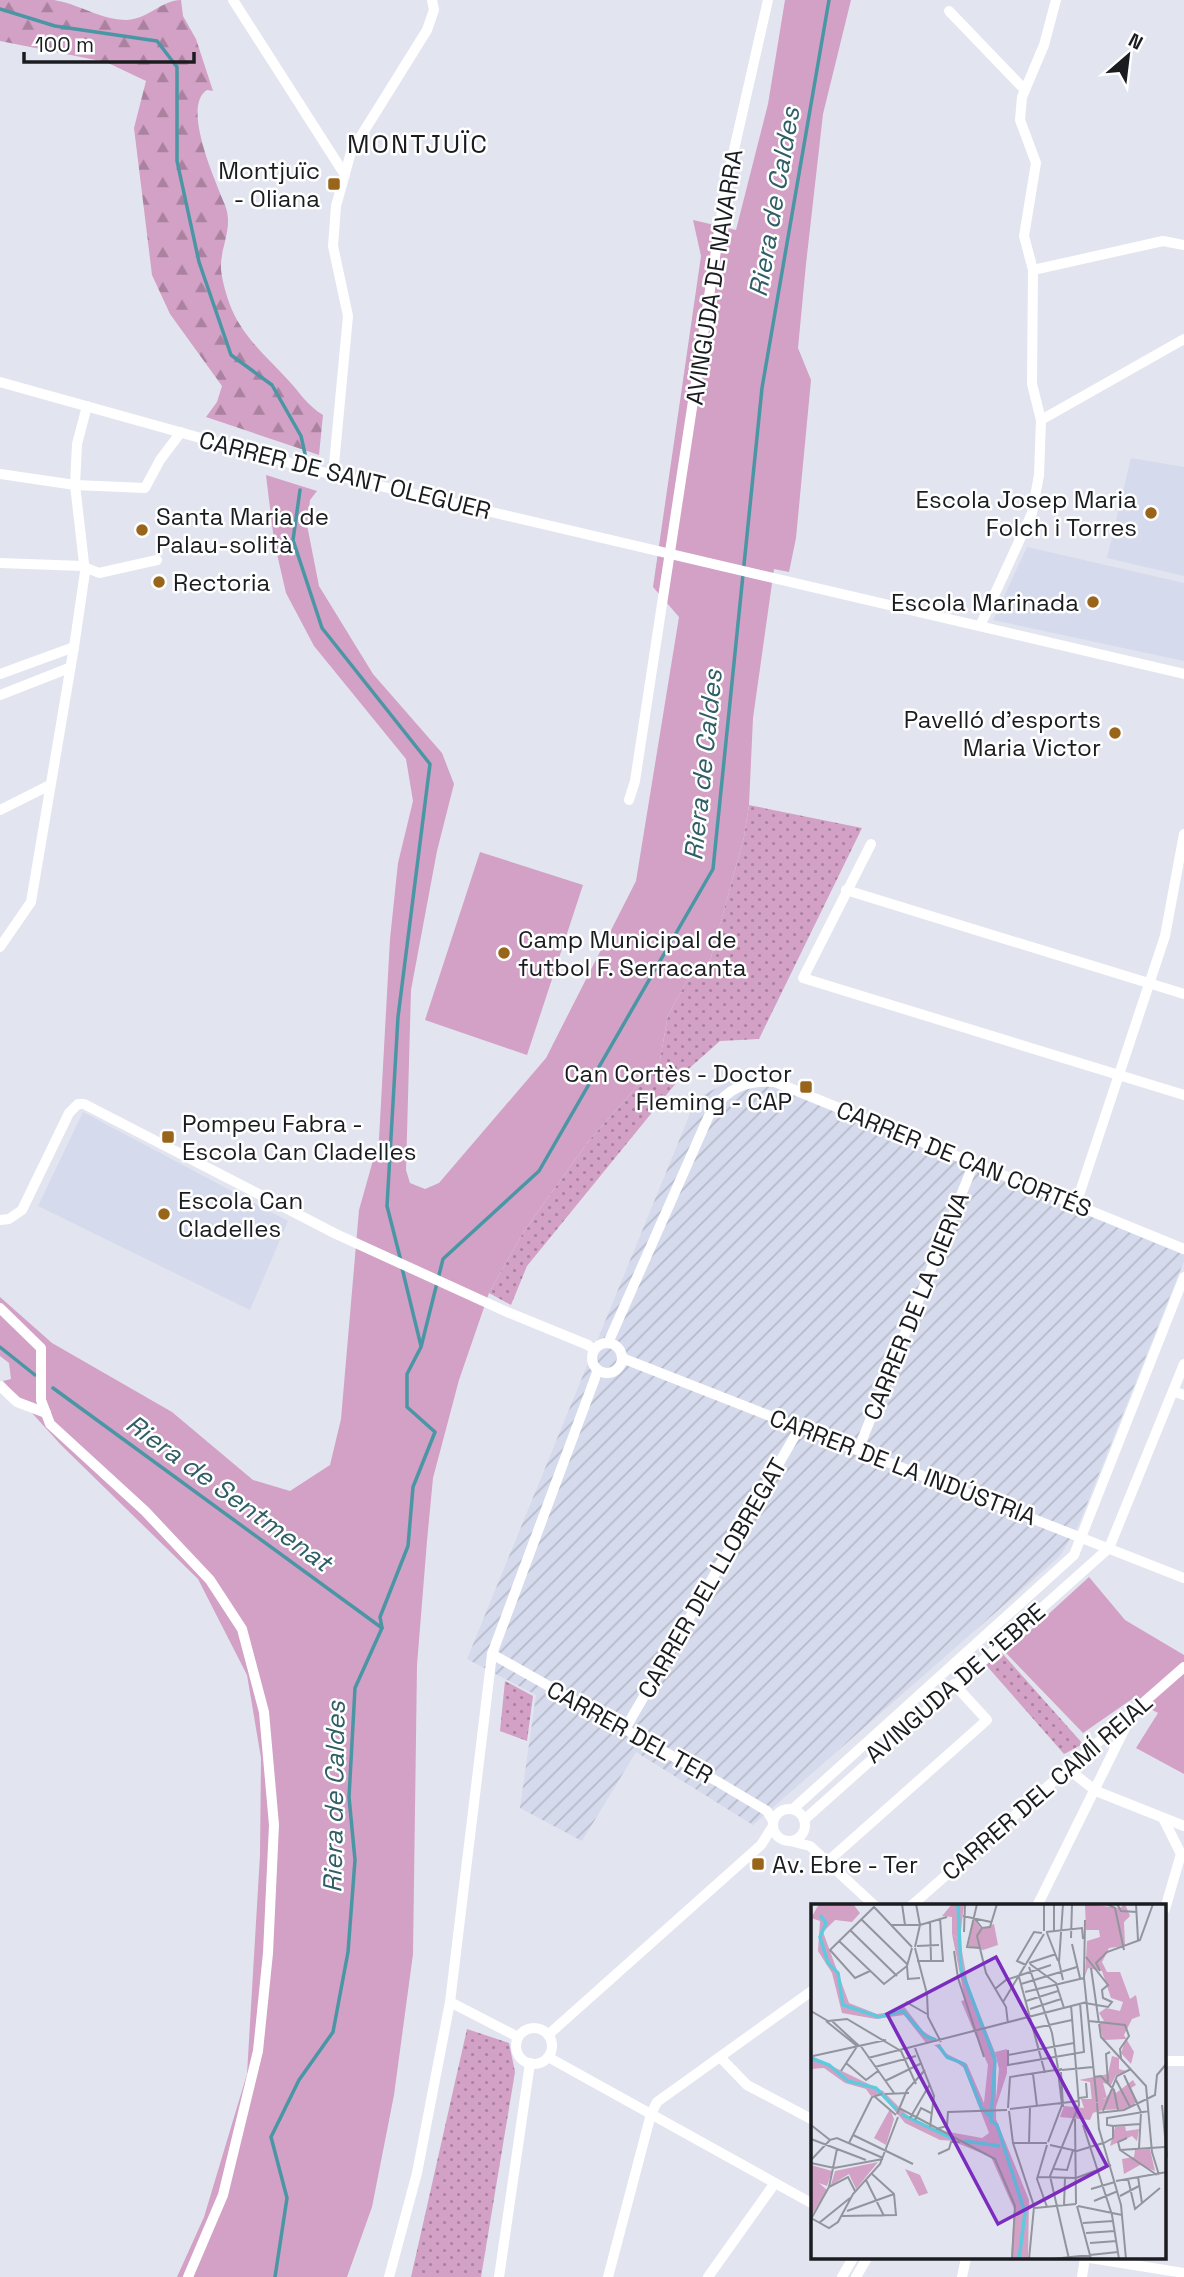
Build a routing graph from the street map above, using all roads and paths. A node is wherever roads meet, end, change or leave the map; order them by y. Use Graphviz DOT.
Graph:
graph roads {
  1 [pos="233,0"];
  2 [pos="432,0"];
  3 [pos="768,0"];
  4 [pos="1055,0"];
  5 [pos="949,11"];
  6 [pos="1025,90"];
  7 [pos="345,176"];
  8 [pos="1184,245"];
  9 [pos="1033,270"];
  10 [pos="1184,339"];
  11 [pos="0,382"];
  12 [pos="87,407"];
  13 [pos="1041,420"];
  14 [pos="181,432"];
  15 [pos="0,474"];
  16 [pos="333,475"];
  17 [pos="75,485"];
  18 [pos="670,555"];
  19 [pos="158,560"];
  20 [pos="0,563"];
  21 [pos="82,566"];
  22 [pos="980,626"];
  23 [pos="74,647"];
  24 [pos="69,668"];
  25 [pos="0,674"];
  26 [pos="1184,674"];
  27 [pos="0,695"];
  28 [pos="48,786"];
  29 [pos="629,800"];
  30 [pos="0,810"];
  31 [pos="1184,838"];
  32 [pos="871,844"];
  33 [pos="1180,882"];
  34 [pos="846,890"];
  35 [pos="0,947"];
  36 [pos="1149,983"];
  37 [pos="1184,994"];
  38 [pos="1119,1075"];
  39 [pos="1184,1095"];
  40 [pos="974,1163"];
  41 [pos="1076,1204"];
  42 [pos="0,1220"];
  43 [pos="1184,1249"];
  44 [pos="1184,1277"];
  45 [pos="0,1308"];
  46 [pos="608,1343"];
  47 [pos="594,1350"];
  48 [pos="622,1357"];
  49 [pos="1184,1364"];
  50 [pos="598,1370"];
  51 [pos="0,1386"];
  52 [pos="1173,1391"];
  53 [pos="1184,1395"];
  54 [pos="46,1413"];
  55 [pos="800,1427"];
  56 [pos="858,1450"];
  57 [pos="1082,1537"];
  58 [pos="1109,1548"];
  59 [pos="1184,1578"];
  60 [pos="492,1654"];
  61 [pos="1184,1667"];
  62 [pos="954,1684"];
  63 [pos="1133,1712"];
  64 [pos="625,1729"];
  65 [pos="1068,1769"];
  66 [pos="1096,1791"];
  67 [pos="793,1809"];
  68 [pos="1163,1818"];
  69 [pos="775,1820"];
  70 [pos="804,1825"];
  71 [pos="1184,1826"];
  72 [pos="785,1839"];
  73 [pos="761,1845"];
  74 [pos="810,1846"];
  75 [pos="827,1862"];
  76 [pos="873,1904"];
  77 [pos="913,1904"];
  78 [pos="1038,1904"];
  79 [pos="1166,1906"];
  80 [pos="811,1991"];
  81 [pos="450,2002"];
  82 [pos="548,2035"];
  83 [pos="519,2037"];
  84 [pos="548,2057"];
  85 [pos="720,2057"];
  86 [pos="1166,2061"];
  87 [pos="1184,2061"];
  88 [pos="530,2063"];
  89 [pos="651,2114"];
  90 [pos="811,2119"];
  91 [pos="775,2183"];
  92 [pos="811,2203"];
  93 [pos="852,2260"];
  94 [pos="866,2260"];
  95 [pos="1087,2260"];
  96 [pos="1101,2260"];
  97 [pos="1184,2273"];
  98 [pos="188,2277"];
  99 [pos="389,2277"];
  100 [pos="499,2277"];
  101 [pos="608,2277"];
  102 [pos="708,2277"];
  103 [pos="842,2277"];
  104 [pos="856,2277"];
  105 [pos="1082,2277"];
  1 -- 7 [label="street"];
  2 -- 7 [label="street"];
  3 -- 18 [label="street, AVINGUDA DE NAVARRA"];
  4 -- 6 [label="street"];
  5 -- 6 [label="street"];
  6 -- 9 [label="street"];
  7 -- 16 [label="street"];
  8 -- 9 [label="street"];
  9 -- 13 [label="street"];
  10 -- 13 [label="street"];
  11 -- 12 [label="street, CARRER DE SANT OLEGUER"];
  12 -- 14 [label="street, CARRER DE SANT OLEGUER"];
  12 -- 17 [label="street"];
  13 -- 22 [label="street"];
  14 -- 16 [label="street, CARRER DE SANT OLEGUER"];
  14 -- 17 [label="street"];
  15 -- 17 [label="street"];
  16 -- 18 [label="street, CARRER DE SANT OLEGUER"];
  17 -- 21 [label="street"];
  18 -- 22 [label="street, CARRER DE SANT OLEGUER"];
  18 -- 29 [label="street, AVINGUDA DE NAVARRA"];
  19 -- 21 [label="street"];
  20 -- 21 [label="street"];
  21 -- 23 [label="street"];
  22 -- 26 [label="street, CARRER DE SANT OLEGUER"];
  23 -- 24 [label="street"];
  23 -- 25 [label="street"];
  24 -- 27 [label="street"];
  24 -- 28 [label="street"];
  28 -- 30 [label="street"];
  28 -- 35 [label="street"];
  31 -- 33 [label="street"];
  32 -- 34 [label="street"];
  33 -- 36 [label="street"];
  34 -- 36 [label="street"];
  34 -- 38 [label="street"];
  36 -- 37 [label="street"];
  36 -- 38 [label="street"];
  38 -- 39 [label="street"];
  38 -- 41 [label="street"];
  40 -- 41 [label="street, CARRER DE CAN CORTÉS"];
  40 -- 46 [label="street, CARRER DE CAN CORTÉS"];
  40 -- 56 [label="street, CARRER DE LA CIERVA"];
  41 -- 43 [label="street, CARRER DE CAN CORTÉS"];
  42 -- 47 [label="street"];
  44 -- 57 [label="street, AVINGUDA DE L'EBRE"];
  45 -- 54 [label="street"];
  46 -- 47 [label="street"];
  46 -- 48 [label="street"];
  47 -- 50 [label="street"];
  48 -- 50 [label="street"];
  48 -- 55 [label="street, CARRER DE LA INDÚSTRIA"];
  49 -- 52 [label="street"];
  50 -- 60 [label="street"];
  51 -- 54 [label="street"];
  52 -- 53 [label="street"];
  52 -- 58 [label="street"];
  54 -- 98 [label="street"];
  55 -- 56 [label="street, CARRER DE LA INDÚSTRIA"];
  55 -- 64 [label="street, CARRER DEL LLOBREGAT"];
  56 -- 57 [label="street, CARRER DE LA INDÚSTRIA"];
  57 -- 58 [label="street, CARRER DE LA INDÚSTRIA"];
  57 -- 67 [label="street, AVINGUDA DE L'EBRE"];
  58 -- 59 [label="street, CARRER DE LA INDÚSTRIA"];
  58 -- 62 [label="street, AVINGUDA DE L'EBRE"];
  60 -- 64 [label="street, CARRER DEL TER"];
  60 -- 81 [label="street"];
  61 -- 63 [label="street, CARRER DEL CAMÍ REIAL"];
  62 -- 70 [label="street, AVINGUDA DE L'EBRE"];
  62 -- 75 [label="street"];
  63 -- 65 [label="street, CARRER DEL CAMÍ REIAL"];
  63 -- 66 [label="street"];
  64 -- 69 [label="street, CARRER DEL TER"];
  65 -- 66 [label="street"];
  65 -- 77 [label="street, CARRER DEL CAMÍ REIAL"];
  66 -- 68 [label="street"];
  66 -- 78 [label="street"];
  67 -- 69 [label="street"];
  67 -- 70 [label="street"];
  68 -- 71 [label="street"];
  68 -- 79 [label="street"];
  69 -- 72 [label="street"];
  69 -- 73 [label="street, AVINGUDA DE L'EBRE"];
  70 -- 72 [label="street, AVINGUDA DE L'EBRE"];
  70 -- 74 [label="street"];
  72 -- 73 [label="street, AVINGUDA DE L'EBRE"];
  72 -- 74 [label="street"];
  73 -- 82 [label="street, AVINGUDA DE L'EBRE"];
  74 -- 75 [label="street"];
  75 -- 76 [label="street"];
  80 -- 85 [label="street"];
  81 -- 83 [label="street"];
  81 -- 99 [label="street"];
  82 -- 83 [label="street"];
  82 -- 84 [label="street"];
  83 -- 88 [label="street"];
  84 -- 88 [label="street"];
  84 -- 89 [label="street"];
  85 -- 89 [label="street"];
  85 -- 90 [label="street"];
  86 -- 87 [label="street"];
  88 -- 100 [label="street"];
  89 -- 91 [label="street"];
  89 -- 101 [label="street"];
  91 -- 92 [label="street"];
  91 -- 102 [label="street"];
  93 -- 103 [label="street"];
  94 -- 104 [label="street"];
  95 -- 105 [label="street"];
  96 -- 97 [label="street"];
}
